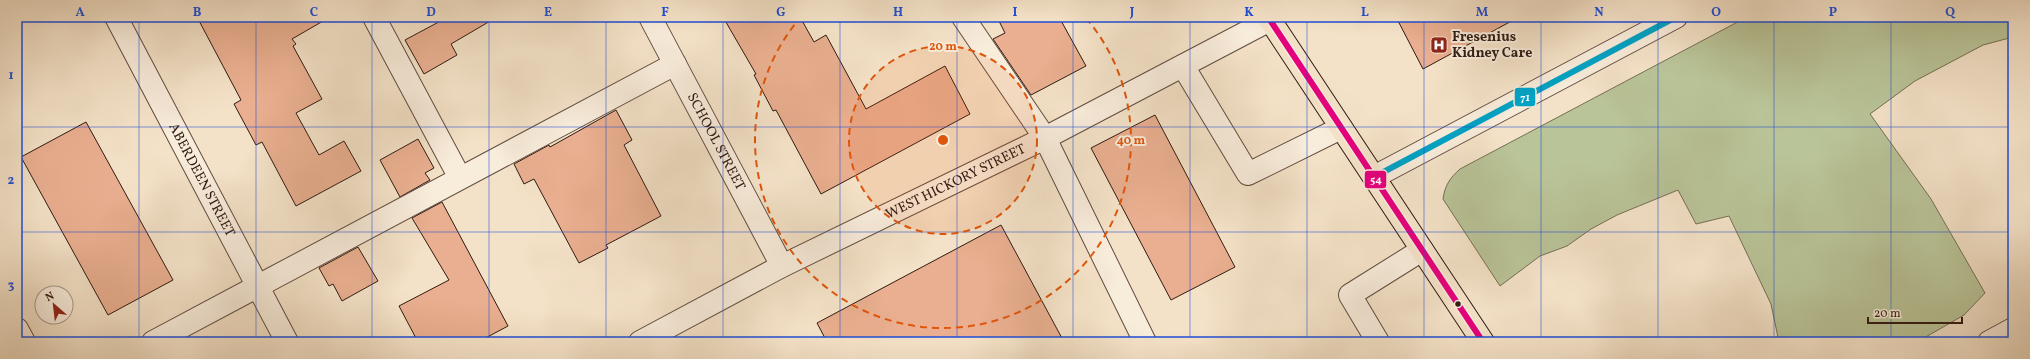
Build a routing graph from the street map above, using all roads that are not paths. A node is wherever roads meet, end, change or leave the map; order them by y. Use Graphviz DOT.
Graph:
graph roads {
  1 [pos="116,17"];
  2 [pos="374,17"];
  3 [pos="650,17"];
  4 [pos="963,17"];
  5 [pos="1676,17"];
  6 [pos="1269,19"];
  7 [pos="675,64"];
  8 [pos="1183,66"];
  9 [pos="1341,128"];
  10 [pos="1045,138"];
  11 [pos="1374,177"];
  12 [pos="460,178"];
  13 [pos="1422,250"];
  14 [pos="782,266"];
  15 [pos="259,286"];
  16 [pos="17,329"];
  17 [pos="2013,329"];
  18 [pos="24,342"];
  19 [pos="153,342"];
  20 [pos="287,342"];
  21 [pos="640,342"];
  22 [pos="1145,342"];
  23 [pos="1378,342"];
  24 [pos="1483,342"];
  25 [pos="1989,342"];
  1 -- 15 [label="street, ABERDEEN STREET"];
  2 -- 12 [label="street"];
  3 -- 7 [label="street, SCHOOL STREET"];
  4 -- 10 [label="street"];
  5 -- 11 [label="street"];
  6 -- 8 [label="street, WEST HICKORY STREET"];
  6 -- 9 [label="main road"];
  7 -- 12 [label="street"];
  7 -- 14 [label="street, SCHOOL STREET"];
  8 -- 9 [label="street"];
  8 -- 10 [label="street, WEST HICKORY STREET"];
  9 -- 11 [label="main road"];
  10 -- 14 [label="street, WEST HICKORY STREET"];
  10 -- 22 [label="street"];
  11 -- 13 [label="main road"];
  12 -- 15 [label="street"];
  13 -- 23 [label="street"];
  13 -- 24 [label="main road"];
  14 -- 21 [label="street, WEST HICKORY STREET"];
  15 -- 19 [label="street"];
  15 -- 20 [label="street, ABERDEEN STREET"];
  16 -- 18 [label="street"];
  17 -- 25 [label="street"];
}
